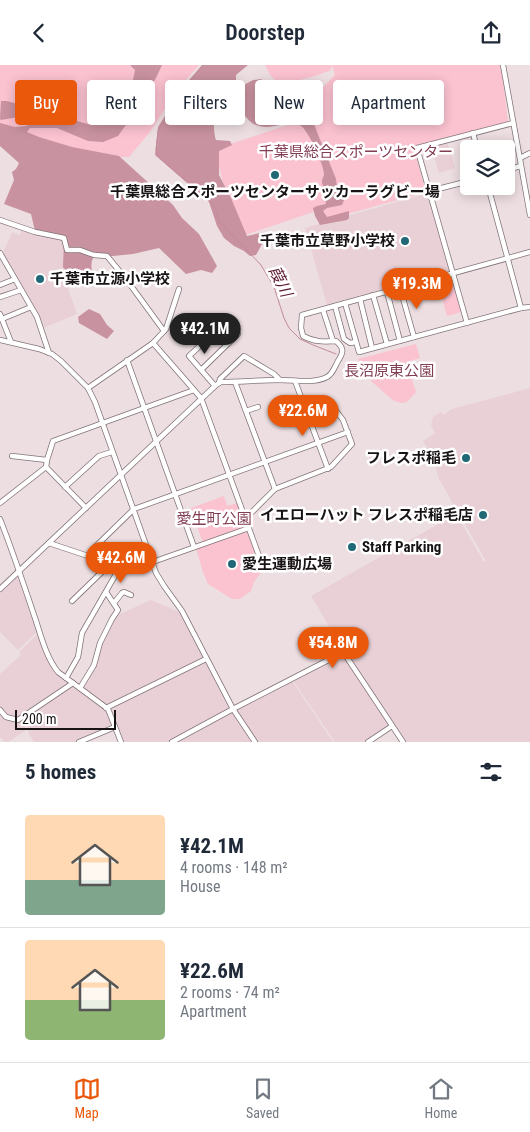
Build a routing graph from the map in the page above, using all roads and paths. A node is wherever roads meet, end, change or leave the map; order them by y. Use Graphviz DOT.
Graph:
graph roads {
  1 [pos="503,65"];
  2 [pos="513,123"];
  3 [pos="473,133"];
  4 [pos="475,140"];
  5 [pos="530,153"];
  6 [pos="520,158"];
  7 [pos="521,165"];
  8 [pos="515,167"];
  9 [pos="460,183"];
  10 [pos="430,191"];
  11 [pos="490,195"];
  12 [pos="530,215"];
  13 [pos="0,220"];
  14 [pos="530,252"];
  15 [pos="0,253"];
  16 [pos="507,259"];
  17 [pos="452,273"];
  18 [pos="15,279"];
  19 [pos="0,285"];
  20 [pos="20,288"];
  21 [pos="400,288"];
  22 [pos="179,289"];
  23 [pos="387,292"];
  24 [pos="373,295"];
  25 [pos="0,297"];
  26 [pos="360,299"];
  27 [pos="346,303"];
  28 [pos="335,306"];
  29 [pos="30,307"];
  30 [pos="530,307"];
  31 [pos="521,308"];
  32 [pos="323,309"];
  33 [pos="0,313"];
  34 [pos="2,319"];
  35 [pos="467,323"];
  36 [pos="164,331"];
  37 [pos="414,337"];
  38 [pos="0,340"];
  39 [pos="332,341"];
  40 [pos="400,341"];
  41 [pos="11,342"];
  42 [pos="356,342"];
  43 [pos="153,343"];
  44 [pos="387,345"];
  45 [pos="372,348"];
  46 [pos="49,353"];
  47 [pos="127,360"];
  48 [pos="201,370"];
  49 [pos="280,380"];
  50 [pos="295,381"];
  51 [pos="235,382"];
  52 [pos="217,384"];
  53 [pos="88,388"];
  54 [pos="194,390"];
  55 [pos="201,398"];
  56 [pos="327,399"];
  57 [pos="258,407"];
  58 [pos="144,408"];
  59 [pos="246,411"];
  60 [pos="102,423"];
  61 [pos="348,432"];
  62 [pos="156,441"];
  63 [pos="318,442"];
  64 [pos="112,451"];
  65 [pos="12,456"];
  66 [pos="47,460"];
  67 [pos="264,461"];
  68 [pos="46,467"];
  69 [pos="328,469"];
  70 [pos="229,474"];
  71 [pos="121,475"];
  72 [pos="65,487"];
  73 [pos="275,489"];
  74 [pos="175,494"];
  75 [pos="0,503"];
  76 [pos="86,508"];
  77 [pos="134,509"];
  78 [pos="244,516"];
  79 [pos="0,519"];
  80 [pos="249,528"];
  81 [pos="49,543"];
  82 [pos="194,547"];
  83 [pos="259,556"];
  84 [pos="100,560"];
  85 [pos="152,562"];
  86 [pos="120,567"];
  87 [pos="19,571"];
  88 [pos="0,589"];
  89 [pos="106,592"];
  90 [pos="131,595"];
  91 [pos="72,601"];
  92 [pos="114,603"];
  93 [pos="206,659"];
  94 [pos="66,678"];
  95 [pos="73,683"];
  96 [pos="80,688"];
  97 [pos="106,708"];
  98 [pos="233,709"];
  99 [pos="0,710"];
  100 [pos="392,726"];
  101 [pos="115,727"];
  102 [pos="79,742"];
  103 [pos="121,742"];
  104 [pos="172,742"];
  105 [pos="255,742"];
  106 [pos="368,742"];
  107 [pos="403,742"];
  1 -- 2 [label="street"];
  2 -- 3 [label="street"];
  2 -- 6 [label="street"];
  3 -- 4 [label="street"];
  3 -- 10 [label="street"];
  5 -- 6 [label="street"];
  6 -- 7 [label="street"];
  7 -- 8 [label="street"];
  7 -- 12 [label="street"];
  9 -- 10 [label="street"];
  10 -- 17 [label="street"];
  11 -- 16 [label="street"];
  13 -- 36 [label="street"];
  14 -- 16 [label="street"];
  15 -- 18 [label="street"];
  16 -- 17 [label="street"];
  16 -- 31 [label="street"];
  17 -- 21 [label="street"];
  17 -- 35 [label="street"];
  18 -- 19 [label="street"];
  18 -- 20 [label="street"];
  20 -- 25 [label="street"];
  20 -- 29 [label="street"];
  21 -- 23 [label="street"];
  21 -- 37 [label="street"];
  22 -- 36 [label="street"];
  23 -- 24 [label="street"];
  23 -- 40 [label="street"];
  24 -- 26 [label="street"];
  24 -- 44 [label="street"];
  26 -- 27 [label="street"];
  26 -- 45 [label="street"];
  27 -- 28 [label="street"];
  27 -- 42 [label="street"];
  28 -- 32 [label="street"];
  28 -- 42 [label="street"];
  29 -- 34 [label="street"];
  29 -- 46 [label="street"];
  30 -- 31 [label="street"];
  31 -- 35 [label="street"];
  32 -- 39 [label="street"];
  32 -- 39 [label="street"];
  33 -- 34 [label="street"];
  34 -- 41 [label="street"];
  35 -- 37 [label="street"];
  36 -- 43 [label="street"];
  37 -- 40 [label="street"];
  38 -- 41 [label="street"];
  39 -- 50 [label="street"];
  40 -- 44 [label="street"];
  41 -- 46 [label="street"];
  42 -- 45 [label="street"];
  43 -- 47 [label="street"];
  43 -- 54 [label="street"];
  44 -- 45 [label="street"];
  46 -- 53 [label="street"];
  47 -- 53 [label="street"];
  47 -- 58 [label="street"];
  48 -- 48 [label="street"];
  48 -- 52 [label="street"];
  49 -- 50 [label="street"];
  49 -- 51 [label="street"];
  49 -- 52 [label="street"];
  50 -- 63 [label="street"];
  51 -- 52 [label="street"];
  51 -- 59 [label="street"];
  52 -- 55 [label="street"];
  53 -- 60 [label="street"];
  54 -- 55 [label="street"];
  54 -- 58 [label="street"];
  55 -- 62 [label="street"];
  55 -- 70 [label="street"];
  56 -- 61 [label="street"];
  57 -- 59 [label="street"];
  58 -- 60 [label="street"];
  58 -- 62 [label="street"];
  59 -- 67 [label="street"];
  60 -- 64 [label="street"];
  60 -- 66 [label="street"];
  61 -- 63 [label="street"];
  61 -- 69 [label="street"];
  62 -- 71 [label="street"];
  62 -- 74 [label="street"];
  63 -- 67 [label="street"];
  63 -- 69 [label="street"];
  64 -- 71 [label="street"];
  64 -- 72 [label="street"];
  65 -- 66 [label="street"];
  66 -- 68 [label="street"];
  67 -- 70 [label="street"];
  67 -- 73 [label="street"];
  68 -- 72 [label="street"];
  68 -- 75 [label="street"];
  69 -- 73 [label="street"];
  70 -- 74 [label="street"];
  70 -- 78 [label="street"];
  71 -- 76 [label="street"];
  71 -- 77 [label="street"];
  72 -- 76 [label="street"];
  73 -- 78 [label="street"];
  74 -- 77 [label="street"];
  74 -- 82 [label="street"];
  76 -- 81 [label="street"];
  77 -- 84 [label="street"];
  77 -- 85 [label="street"];
  78 -- 80 [label="street"];
  79 -- 87 [label="street"];
  80 -- 82 [label="street"];
  80 -- 83 [label="street"];
  81 -- 84 [label="street"];
  81 -- 87 [label="street"];
  82 -- 85 [label="street"];
  84 -- 86 [label="street"];
  84 -- 91 [label="street"];
  85 -- 86 [label="street"];
  85 -- 93 [label="street"];
  86 -- 89 [label="street"];
  87 -- 88 [label="street"];
  87 -- 94 [label="street"];
  89 -- 92 [label="street"];
  89 -- 94 [label="street"];
  90 -- 92 [label="street"];
  92 -- 96 [label="street"];
  93 -- 97 [label="street"];
  93 -- 98 [label="street"];
  94 -- 95 [label="street"];
  95 -- 96 [label="street"];
  95 -- 99 [label="street"];
  96 -- 97 [label="street"];
  97 -- 101 [label="street"];
  98 -- 100 [label="street"];
  98 -- 104 [label="street"];
  98 -- 105 [label="street"];
  100 -- 106 [label="street"];
  100 -- 107 [label="street"];
  101 -- 102 [label="street"];
  101 -- 103 [label="street"];
}
